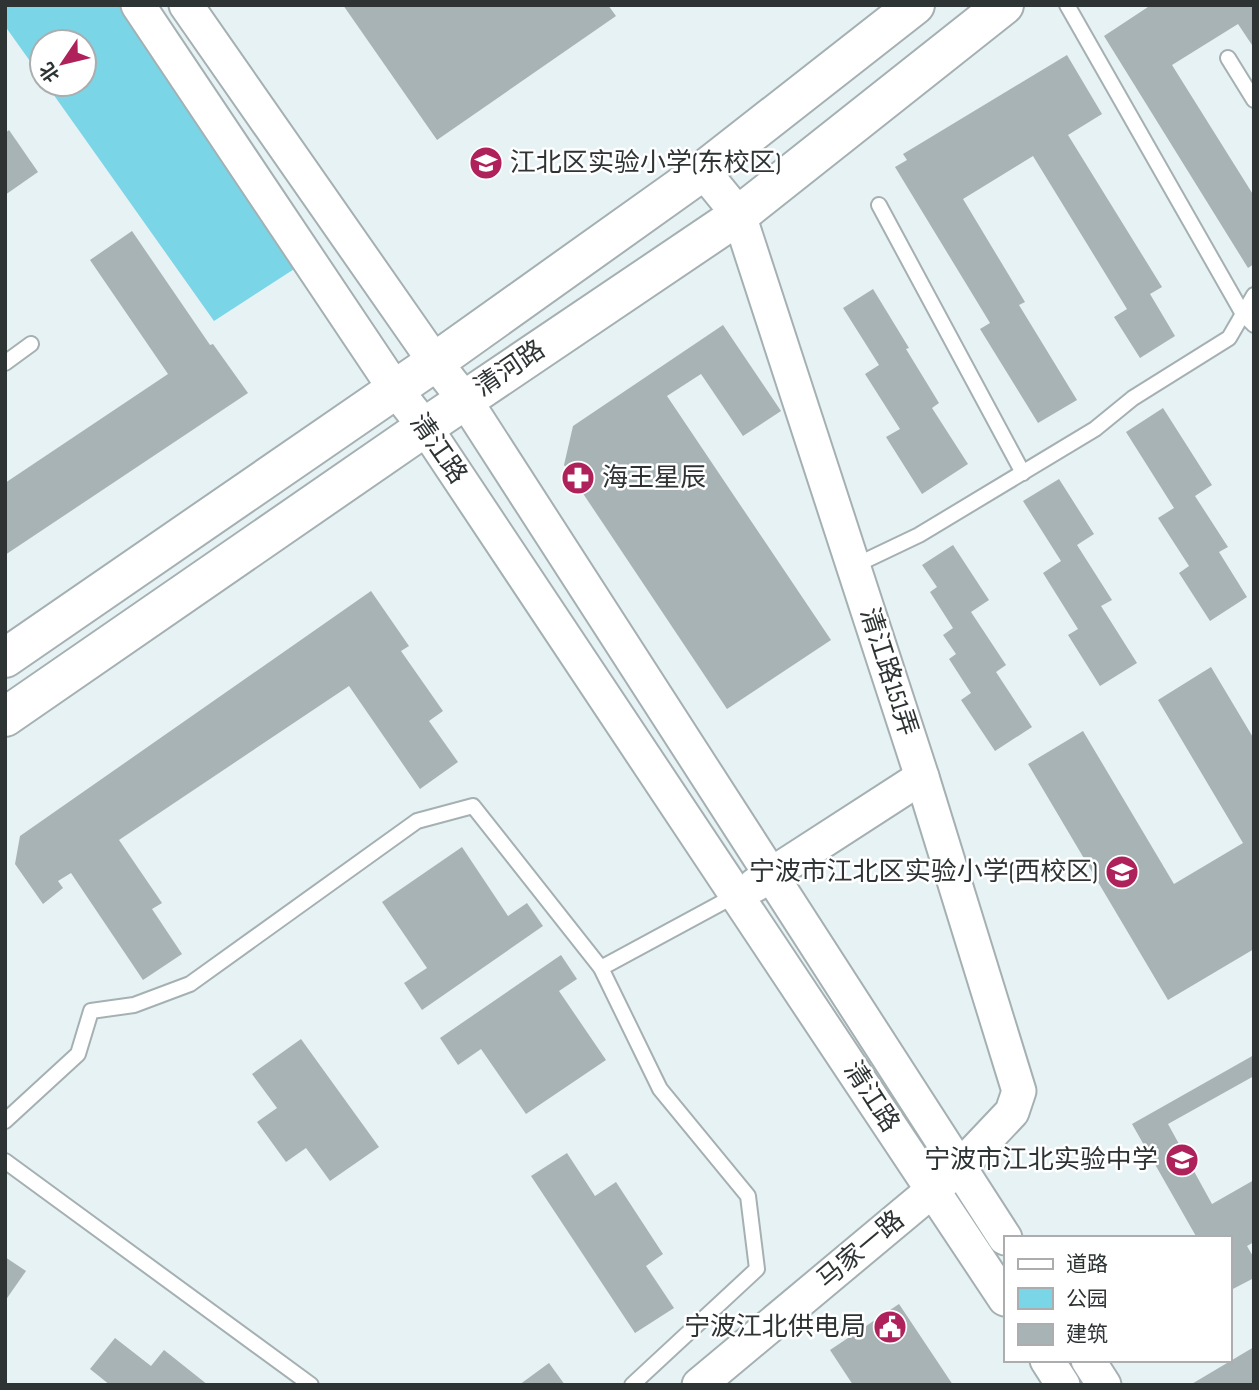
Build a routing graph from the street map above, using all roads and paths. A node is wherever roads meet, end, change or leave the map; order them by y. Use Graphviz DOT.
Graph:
graph roads {
  1 [pos="138,5"];
  2 [pos="186,5"];
  3 [pos="915,5"];
  4 [pos="1004,5"];
  5 [pos="1067,5"];
  6 [pos="1228,58"];
  7 [pos="1254,100"];
  8 [pos="702,171"];
  9 [pos="879,205"];
  10 [pos="740,215"];
  11 [pos="1254,295"];
  12 [pos="1243,314"];
  13 [pos="1254,325"];
  14 [pos="32,344"];
  15 [pos="435,362"];
  16 [pos="5,363"];
  17 [pos="395,389"];
  18 [pos="465,400"];
  19 [pos="425,427"];
  20 [pos="1023,473"];
  21 [pos="853,566"];
  22 [pos="5,658"];
  23 [pos="5,717"];
  24 [pos="922,777"];
  25 [pos="773,875"];
  26 [pos="738,894"];
  27 [pos="601,968"];
  28 [pos="5,1121"];
  29 [pos="5,1161"];
  30 [pos="959,1168"];
  31 [pos="932,1191"];
  32 [pos="1004,1236"];
  33 [pos="1004,1298"];
  34 [pos="1048,1362"];
  35 [pos="1089,1362"];
  36 [pos="311,1385"];
  37 [pos="632,1385"];
  38 [pos="699,1385"];
  39 [pos="1063,1385"];
  40 [pos="1104,1385"];
  1 -- 17 [label="street, 清江路"];
  2 -- 15 [label="street, 清江路"];
  3 -- 8 [label="main road, 清河路"];
  4 -- 10 [label="main road, 清河路"];
  5 -- 12 [label="lane"];
  6 -- 7 [label="lane"];
  8 -- 10 [label="street, 清江路151弄"];
  8 -- 15 [label="main road, 清河路"];
  9 -- 20 [label="lane"];
  10 -- 18 [label="main road, 清河路"];
  10 -- 21 [label="street, 清江路151弄"];
  11 -- 12 [label="lane"];
  12 -- 13 [label="lane"];
  12 -- 20 [label="lane"];
  14 -- 16 [label="lane"];
  15 -- 17 [label="main road, 清河路"];
  15 -- 18 [label="street, 清江路"];
  17 -- 19 [label="street, 清江路"];
  17 -- 22 [label="main road, 清河路"];
  18 -- 19 [label="main road, 清河路"];
  18 -- 25 [label="street, 清江路"];
  19 -- 23 [label="main road, 清河路"];
  19 -- 26 [label="street, 清江路"];
  20 -- 21 [label="lane"];
  21 -- 24 [label="street, 清江路151弄"];
  24 -- 25 [label="street"];
  24 -- 30 [label="street, 清江路151弄"];
  25 -- 26 [label="street"];
  25 -- 30 [label="street, 清江路"];
  26 -- 27 [label="lane"];
  26 -- 31 [label="street, 清江路"];
  27 -- 28 [label="lane"];
  27 -- 37 [label="lane"];
  29 -- 36 [label="lane"];
  30 -- 31 [label="street, 马家一路"];
  30 -- 32 [label="street, 清江路"];
  31 -- 33 [label="street, 清江路"];
  31 -- 38 [label="street, 马家一路"];
  34 -- 39 [label="street"];
  35 -- 40 [label="street"];
}
